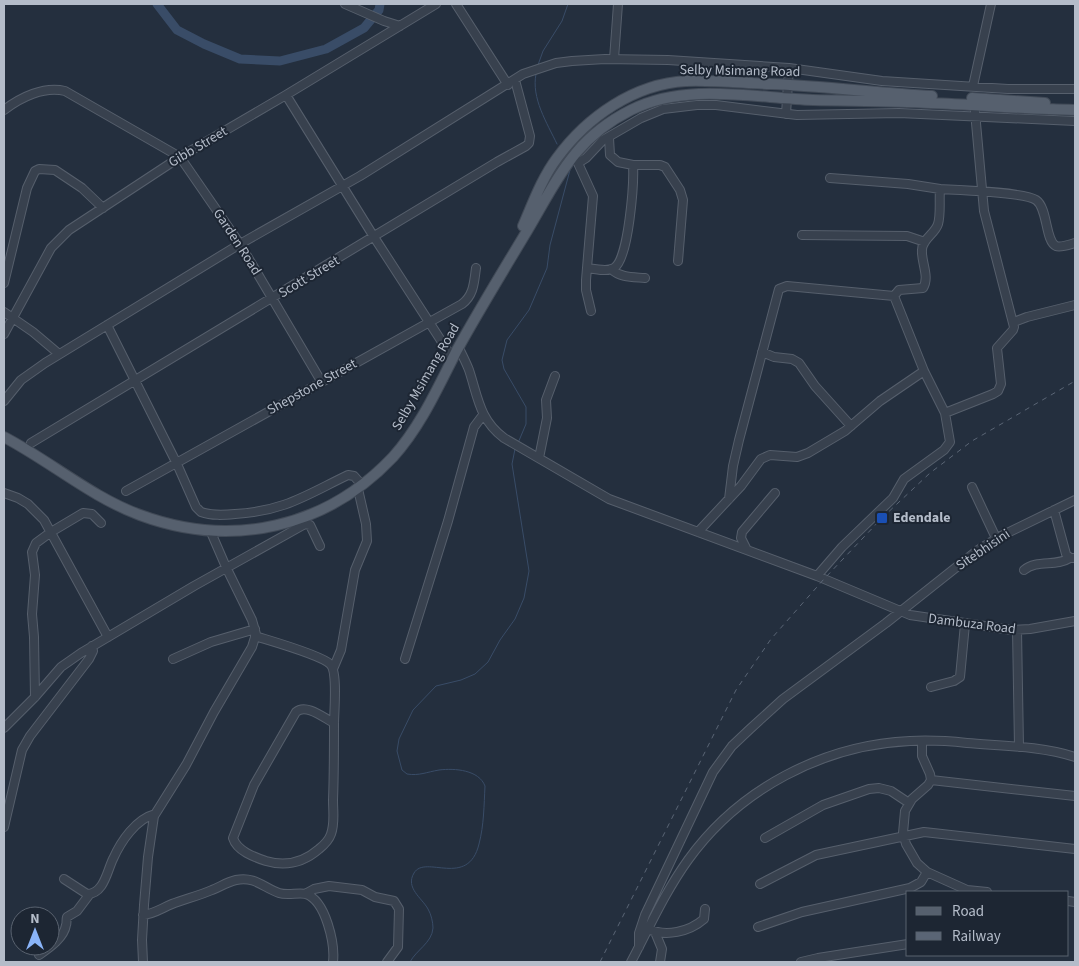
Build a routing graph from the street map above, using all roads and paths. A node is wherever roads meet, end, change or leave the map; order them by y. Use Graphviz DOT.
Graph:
graph roads {
  1 [pos="346,4"];
  2 [pos="436,4"];
  3 [pos="456,4"];
  4 [pos="618,4"];
  5 [pos="991,4"];
  6 [pos="400,26"];
  7 [pos="614,59"];
  8 [pos="789,68"];
  9 [pos="515,80"];
  10 [pos="789,84"];
  11 [pos="508,85"];
  12 [pos="973,86"];
  13 [pos="1075,89"];
  14 [pos="286,95"];
  15 [pos="788,99"];
  16 [pos="1075,104"];
  17 [pos="974,105"];
  18 [pos="4,110"];
  19 [pos="1075,110"];
  20 [pos="786,114"];
  21 [pos="976,117"];
  22 [pos="1075,121"];
  23 [pos="609,138"];
  24 [pos="180,157"];
  25 [pos="575,160"];
  26 [pos="633,165"];
  27 [pos="830,178"];
  28 [pos="343,185"];
  29 [pos="940,189"];
  30 [pos="982,192"];
  31 [pos="103,208"];
  32 [pos="802,235"];
  33 [pos="374,237"];
  34 [pos="925,242"];
  35 [pos="1075,243"];
  36 [pos="240,244"];
  37 [pos="678,261"];
  38 [pos="476,268"];
  39 [pos="587,268"];
  40 [pos="611,269"];
  41 [pos="502,272"];
  42 [pos="645,278"];
  43 [pos="4,283"];
  44 [pos="894,296"];
  45 [pos="272,299"];
  46 [pos="1075,305"];
  47 [pos="591,311"];
  48 [pos="4,312"];
  49 [pos="13,317"];
  50 [pos="429,322"];
  51 [pos="1014,322"];
  52 [pos="107,325"];
  53 [pos="4,334"];
  54 [pos="458,348"];
  55 [pos="762,352"];
  56 [pos="59,354"];
  57 [pos="453,359"];
  58 [pos="924,371"];
  59 [pos="555,376"];
  60 [pos="135,380"];
  61 [pos="321,381"];
  62 [pos="4,401"];
  63 [pos="944,413"];
  64 [pos="483,415"];
  65 [pos="851,426"];
  66 [pos="4,437"];
  67 [pos="31,444"];
  68 [pos="536,456"];
  69 [pos="177,464"];
  70 [pos="360,487"];
  71 [pos="972,488"];
  72 [pos="126,491"];
  73 [pos="4,492"];
  74 [pos="775,494"];
  75 [pos="729,499"];
  76 [pos="1075,500"];
  77 [pos="1054,510"];
  78 [pos="101,523"];
  79 [pos="210,530"];
  80 [pos="280,531"];
  81 [pos="51,532"];
  82 [pos="698,532"];
  83 [pos="996,538"];
  84 [pos="320,546"];
  85 [pos="746,548"];
  86 [pos="1072,558"];
  87 [pos="226,567"];
  88 [pos="1024,570"];
  89 [pos="817,576"];
  90 [pos="898,612"];
  91 [pos="1075,622"];
  92 [pos="965,624"];
  93 [pos="1017,630"];
  94 [pos="255,632"];
  95 [pos="108,637"];
  96 [pos="92,646"];
  97 [pos="174,659"];
  98 [pos="405,659"];
  99 [pos="333,669"];
  100 [pos="931,687"];
  101 [pos="35,697"];
  102 [pos="334,723"];
  103 [pos="4,728"];
  104 [pos="922,741"];
  105 [pos="1019,747"];
  106 [pos="1075,758"];
  107 [pos="930,780"];
  108 [pos="1075,796"];
  109 [pos="909,803"];
  110 [pos="155,814"];
  111 [pos="4,827"];
  112 [pos="903,836"];
  113 [pos="765,838"];
  114 [pos="1075,849"];
  115 [pos="927,872"];
  116 [pos="64,879"];
  117 [pos="760,884"];
  118 [pos="966,891"];
  119 [pos="305,894"];
  120 [pos="89,895"];
  121 [pos="706,910"];
  122 [pos="143,915"];
  123 [pos="758,927"];
  124 [pos="652,930"];
  125 [pos="60,937"];
  126 [pos="906,944"];
  127 [pos="639,947"];
  128 [pos="143,962"];
  129 [pos="333,962"];
  130 [pos="387,962"];
  131 [pos="631,962"];
  132 [pos="660,962"];
  133 [pos="801,962"];
  1 -- 6 [label="street"];
  2 -- 6 [label="street, Gibb Street"];
  3 -- 11 [label="street"];
  4 -- 7 [label="street"];
  5 -- 12 [label="street"];
  6 -- 14 [label="street, Gibb Street"];
  7 -- 8 [label="street"];
  7 -- 9 [label="street"];
  8 -- 10 [label="street"];
  8 -- 12 [label="street"];
  9 -- 11 [label="street"];
  9 -- 33 [label="street, Scott Street"];
  10 -- 15 [label="street"];
  10 -- 16 [label="main road, Selby Msimang Road"];
  10 -- 41 [label="main road, Selby Msimang Road"];
  11 -- 28 [label="street"];
  12 -- 13 [label="street"];
  14 -- 24 [label="street, Gibb Street"];
  14 -- 28 [label="street"];
  15 -- 17 [label="main road, Selby Msimang Road"];
  15 -- 20 [label="street"];
  15 -- 25 [label="main road, Selby Msimang Road"];
  17 -- 19 [label="main road, Selby Msimang Road"];
  17 -- 21 [label="street"];
  18 -- 24 [label="street"];
  20 -- 21 [label="street"];
  20 -- 23 [label="street"];
  21 -- 22 [label="street"];
  21 -- 30 [label="street"];
  23 -- 25 [label="street"];
  23 -- 26 [label="street"];
  24 -- 31 [label="street, Gibb Street"];
  24 -- 36 [label="street, Garden Road"];
  25 -- 39 [label="street"];
  25 -- 41 [label="main road, Selby Msimang Road"];
  26 -- 37 [label="street"];
  26 -- 40 [label="street"];
  27 -- 29 [label="street"];
  28 -- 33 [label="street"];
  28 -- 36 [label="street"];
  29 -- 30 [label="street"];
  29 -- 34 [label="street"];
  30 -- 35 [label="street"];
  30 -- 51 [label="street"];
  31 -- 43 [label="street"];
  31 -- 49 [label="street, Gibb Street"];
  32 -- 34 [label="street"];
  33 -- 45 [label="street, Scott Street"];
  33 -- 50 [label="street"];
  34 -- 44 [label="street"];
  36 -- 45 [label="street, Garden Road"];
  36 -- 52 [label="street"];
  38 -- 50 [label="street, Shepstone Street"];
  39 -- 40 [label="street"];
  39 -- 47 [label="street"];
  40 -- 42 [label="street"];
  41 -- 54 [label="main road, Selby Msimang Road"];
  44 -- 55 [label="street"];
  44 -- 58 [label="street"];
  45 -- 60 [label="street, Scott Street"];
  45 -- 61 [label="street, Garden Road"];
  46 -- 51 [label="street"];
  48 -- 49 [label="street"];
  49 -- 53 [label="street, Gibb Street"];
  49 -- 56 [label="street"];
  50 -- 57 [label="street"];
  50 -- 61 [label="street, Shepstone Street"];
  51 -- 63 [label="street"];
  52 -- 56 [label="street"];
  52 -- 60 [label="street"];
  54 -- 57 [label="main road, Selby Msimang Road"];
  54 -- 64 [label="street"];
  55 -- 65 [label="street"];
  55 -- 75 [label="street"];
  56 -- 62 [label="street"];
  57 -- 70 [label="main road, Selby Msimang Road"];
  58 -- 63 [label="street"];
  58 -- 65 [label="street"];
  59 -- 68 [label="street"];
  60 -- 67 [label="street, Scott Street"];
  60 -- 69 [label="street"];
  61 -- 69 [label="street, Shepstone Street"];
  63 -- 89 [label="street"];
  64 -- 68 [label="street, Dambuza Road"];
  64 -- 98 [label="street"];
  65 -- 75 [label="street"];
  66 -- 79 [label="main road, Selby Msimang Road"];
  68 -- 82 [label="street, Dambuza Road"];
  69 -- 70 [label="street"];
  69 -- 72 [label="street, Shepstone Street"];
  70 -- 80 [label="main road, Selby Msimang Road"];
  70 -- 99 [label="street"];
  71 -- 83 [label="street"];
  73 -- 81 [label="street"];
  74 -- 85 [label="street"];
  75 -- 82 [label="street"];
  76 -- 77 [label="street, Sitebhisini"];
  77 -- 83 [label="street, Sitebhisini"];
  77 -- 86 [label="street"];
  78 -- 81 [label="street"];
  79 -- 80 [label="main road, Selby Msimang Road"];
  79 -- 87 [label="street"];
  80 -- 84 [label="street"];
  80 -- 87 [label="street"];
  81 -- 95 [label="street"];
  81 -- 101 [label="street"];
  82 -- 85 [label="street, Dambuza Road"];
  83 -- 90 [label="street, Sitebhisini"];
  85 -- 89 [label="street, Dambuza Road"];
  86 -- 88 [label="street"];
  87 -- 94 [label="street"];
  87 -- 95 [label="street"];
  89 -- 90 [label="street, Dambuza Road"];
  90 -- 92 [label="street, Dambuza Road"];
  90 -- 127 [label="street, Sitebhisini"];
  91 -- 93 [label="street, Dambuza Road"];
  92 -- 93 [label="street, Dambuza Road"];
  92 -- 100 [label="street"];
  93 -- 105 [label="street"];
  94 -- 97 [label="street"];
  94 -- 99 [label="street"];
  94 -- 110 [label="street"];
  95 -- 96 [label="street"];
  96 -- 101 [label="street"];
  96 -- 111 [label="street"];
  99 -- 102 [label="street"];
  101 -- 103 [label="street"];
  102 -- 102 [label="street"];
  104 -- 105 [label="street"];
  104 -- 107 [label="street"];
  104 -- 124 [label="street"];
  105 -- 106 [label="street"];
  107 -- 108 [label="street"];
  107 -- 109 [label="street"];
  109 -- 112 [label="street"];
  109 -- 113 [label="street"];
  110 -- 120 [label="street"];
  110 -- 122 [label="street"];
  112 -- 114 [label="street"];
  112 -- 115 [label="street"];
  112 -- 117 [label="street"];
  115 -- 118 [label="street"];
  115 -- 123 [label="street"];
  116 -- 120 [label="street"];
  119 -- 122 [label="street"];
  119 -- 129 [label="street"];
  119 -- 130 [label="street"];
  120 -- 125 [label="street"];
  121 -- 124 [label="street"];
  122 -- 128 [label="street"];
  124 -- 127 [label="street"];
  124 -- 132 [label="street"];
  126 -- 133 [label="street"];
  127 -- 131 [label="street"];
}
